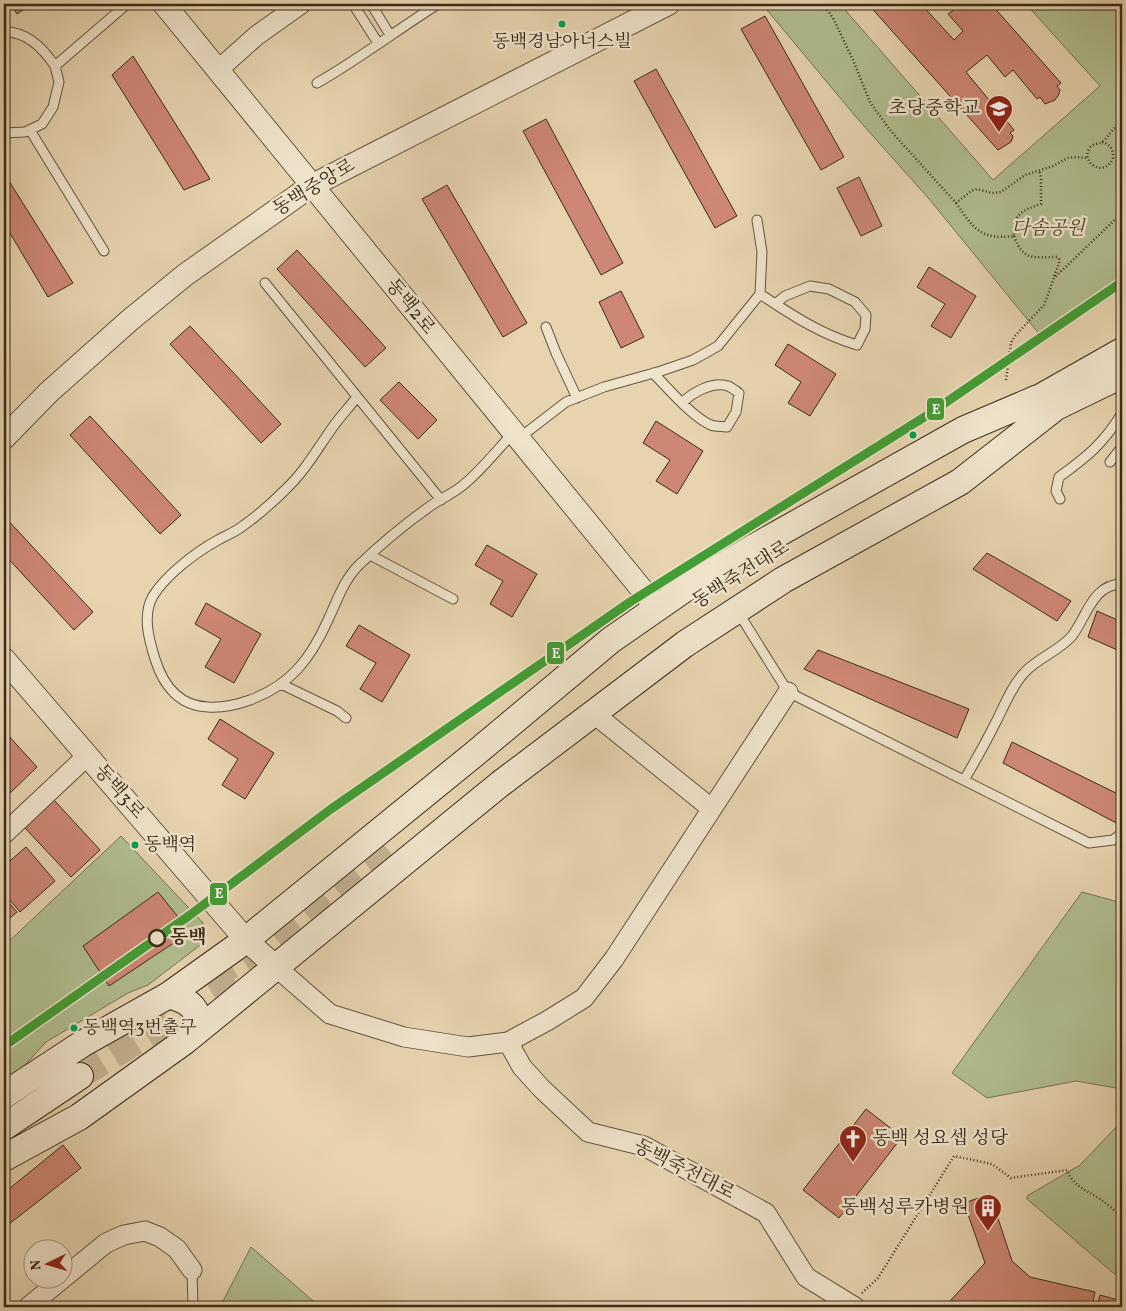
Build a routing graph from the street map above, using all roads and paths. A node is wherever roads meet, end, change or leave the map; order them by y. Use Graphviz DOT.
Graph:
graph roads {
  1 [pos="127,4"];
  2 [pos="164,4"];
  3 [pos="301,4"];
  4 [pos="353,4"];
  5 [pos="371,4"];
  6 [pos="438,4"];
  7 [pos="668,4"];
  8 [pos="823,4"];
  9 [pos="4,32"];
  10 [pos="390,35"];
  11 [pos="378,43"];
  12 [pos="55,66"];
  13 [pos="218,70"];
  14 [pos="317,83"];
  15 [pos="1122,124"];
  16 [pos="30,130"];
  17 [pos="4,134"];
  18 [pos="1102,142"];
  19 [pos="1088,158"];
  20 [pos="1038,170"];
  21 [pos="311,186"];
  22 [pos="956,203"];
  23 [pos="1122,213"];
  24 [pos="756,220"];
  25 [pos="1014,236"];
  26 [pos="104,250"];
  27 [pos="1054,278"];
  28 [pos="265,284"];
  29 [pos="760,294"];
  30 [pos="775,304"];
  31 [pos="546,327"];
  32 [pos="1122,350"];
  33 [pos="653,373"];
  34 [pos="1122,375"];
  35 [pos="1006,380"];
  36 [pos="357,397"];
  37 [pos="577,398"];
  38 [pos="1047,402"];
  39 [pos="682,403"];
  40 [pos="1122,413"];
  41 [pos="515,436"];
  42 [pos="4,438"];
  43 [pos="1122,447"];
  44 [pos="1110,462"];
  45 [pos="1060,499"];
  46 [pos="441,500"];
  47 [pos="370,555"];
  48 [pos="1122,584"];
  49 [pos="453,599"];
  50 [pos="656,608"];
  51 [pos="737,610"];
  52 [pos="4,660"];
  53 [pos="281,684"];
  54 [pos="788,692"];
  55 [pos="593,713"];
  56 [pos="346,718"];
  57 [pos="88,755"];
  58 [pos="964,780"];
  59 [pos="712,809"];
  60 [pos="1122,833"];
  61 [pos="4,834"];
  62 [pos="392,851"];
  63 [pos="331,872"];
  64 [pos="347,909"];
  65 [pos="246,940"];
  66 [pos="276,967"];
  67 [pos="169,995"];
  68 [pos="186,1041"];
  69 [pos="508,1042"];
  70 [pos="4,1095"];
  71 [pos="4,1107"];
  72 [pos="4,1127"];
  73 [pos="4,1158"];
  74 [pos="1122,1216"];
  75 [pos="192,1270"];
  76 [pos="852,1306"];
  77 [pos="28,1307"];
  78 [pos="194,1307"];
  1 -- 12 [label="lane"];
  2 -- 13 [label="street, 동백2로"];
  3 -- 13 [label="street"];
  4 -- 11 [label="lane"];
  5 -- 10 [label="lane"];
  6 -- 10 [label="lane"];
  7 -- 21 [label="street, 동백중앙로"];
  8 -- 22 [label="path"];
  9 -- 12 [label="lane"];
  10 -- 11 [label="lane"];
  11 -- 14 [label="lane"];
  12 -- 16 [label="lane"];
  13 -- 21 [label="street, 동백2로"];
  15 -- 18 [label="path"];
  16 -- 17 [label="lane"];
  16 -- 26 [label="lane"];
  18 -- 19 [label="path"];
  18 -- 19 [label="path"];
  19 -- 20 [label="path"];
  20 -- 22 [label="path"];
  20 -- 25 [label="path"];
  21 -- 41 [label="street, 동백2로"];
  21 -- 42 [label="street, 동백중앙로"];
  22 -- 25 [label="path"];
  23 -- 27 [label="path"];
  24 -- 29 [label="lane"];
  25 -- 27 [label="path"];
  27 -- 35 [label="path"];
  28 -- 36 [label="lane"];
  29 -- 30 [label="lane"];
  29 -- 33 [label="lane"];
  30 -- 30 [label="lane"];
  31 -- 37 [label="lane"];
  32 -- 38 [label="main road, 동백죽전대로"];
  33 -- 37 [label="lane"];
  33 -- 39 [label="lane"];
  34 -- 38 [label="main road, 동백죽전대로"];
  36 -- 46 [label="lane"];
  36 -- 53 [label="lane"];
  37 -- 41 [label="lane"];
  38 -- 50 [label="main road"];
  38 -- 51 [label="main road"];
  38 -- 62 [label="main road, 동백죽전대로"];
  39 -- 39 [label="lane"];
  40 -- 45 [label="lane"];
  41 -- 46 [label="lane"];
  41 -- 50 [label="street, 동백2로"];
  43 -- 44 [label="lane"];
  46 -- 47 [label="lane"];
  47 -- 49 [label="lane"];
  47 -- 53 [label="lane"];
  48 -- 58 [label="lane"];
  50 -- 63 [label="main road"];
  51 -- 54 [label="lane"];
  51 -- 55 [label="main road"];
  52 -- 57 [label="street, 동백3로"];
  53 -- 56 [label="lane"];
  54 -- 58 [label="lane"];
  54 -- 59 [label="street"];
  55 -- 59 [label="street"];
  55 -- 64 [label="main road"];
  57 -- 61 [label="street"];
  57 -- 65 [label="street, 동백3로"];
  58 -- 60 [label="lane"];
  59 -- 69 [label="street"];
  63 -- 64 [label="main road"];
  63 -- 65 [label="main road"];
  64 -- 66 [label="main road"];
  65 -- 66 [label="street, 동백3로"];
  65 -- 67 [label="main road"];
  66 -- 68 [label="main road"];
  66 -- 69 [label="street"];
  67 -- 68 [label="main road"];
  67 -- 70 [label="main road"];
  68 -- 73 [label="main road"];
  69 -- 76 [label="street, 동백죽전대로"];
  71 -- 72 [label="main road"];
  74 -- 76 [label="path"];
  75 -- 77 [label="street"];
  75 -- 78 [label="lane"];
}
